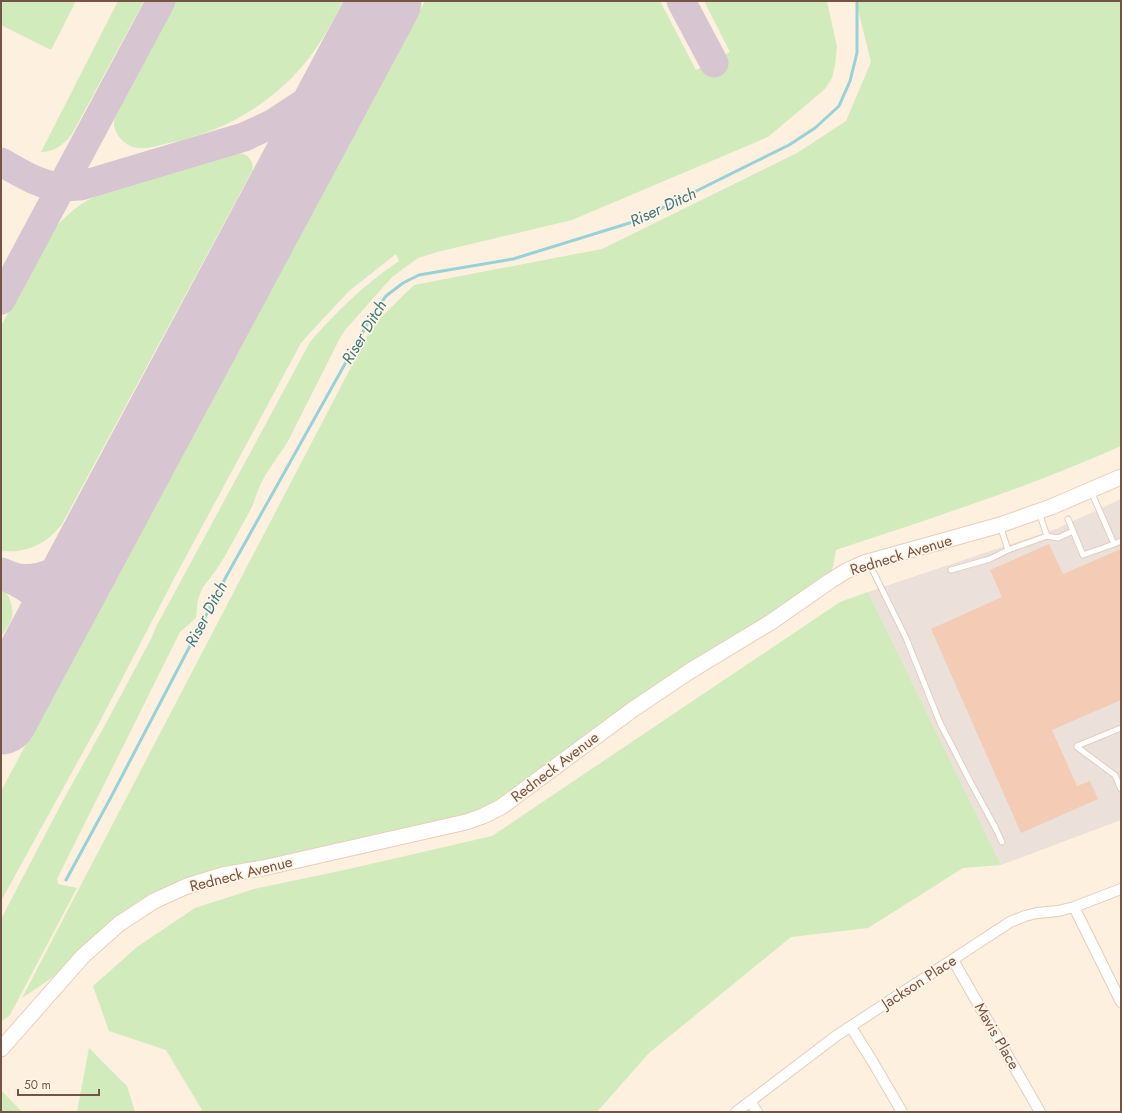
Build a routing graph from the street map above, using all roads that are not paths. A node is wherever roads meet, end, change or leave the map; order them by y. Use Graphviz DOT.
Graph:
graph roads {
  1 [pos="1121,477"];
  2 [pos="1090,490"];
  3 [pos="1039,511"];
  4 [pos="1068,519"];
  5 [pos="1000,525"];
  6 [pos="1073,531"];
  7 [pos="1047,536"];
  8 [pos="1121,541"];
  9 [pos="1114,544"];
  10 [pos="1008,550"];
  11 [pos="869,562"];
  12 [pos="951,570"];
  13 [pos="1121,728"];
  14 [pos="1121,789"];
  15 [pos="1002,842"];
  16 [pos="1121,890"];
  17 [pos="1074,908"];
  18 [pos="953,960"];
  19 [pos="1121,1002"];
  20 [pos="851,1027"];
  21 [pos="1,1049"];
  22 [pos="750,1101"];
  23 [pos="736,1112"];
  24 [pos="757,1112"];
  25 [pos="902,1112"];
  26 [pos="1040,1112"];
  1 -- 2 [label="street, Redneck Avenue"];
  2 -- 3 [label="street, Redneck Avenue"];
  2 -- 9 [label="lane"];
  3 -- 5 [label="street, Redneck Avenue"];
  3 -- 7 [label="lane"];
  4 -- 6 [label="lane"];
  5 -- 10 [label="lane"];
  5 -- 11 [label="street, Redneck Avenue"];
  6 -- 7 [label="lane"];
  6 -- 9 [label="lane"];
  7 -- 10 [label="lane"];
  8 -- 9 [label="lane"];
  10 -- 12 [label="lane"];
  11 -- 15 [label="lane"];
  11 -- 21 [label="street, Redneck Avenue"];
  13 -- 14 [label="lane"];
  16 -- 17 [label="street, Jackson Place"];
  17 -- 18 [label="street, Jackson Place"];
  17 -- 19 [label="street"];
  18 -- 20 [label="street, Jackson Place"];
  18 -- 26 [label="street, Mavis Place"];
  20 -- 22 [label="street, Jackson Place"];
  20 -- 25 [label="street"];
  22 -- 23 [label="street, Jackson Place"];
  22 -- 24 [label="street"];
}
